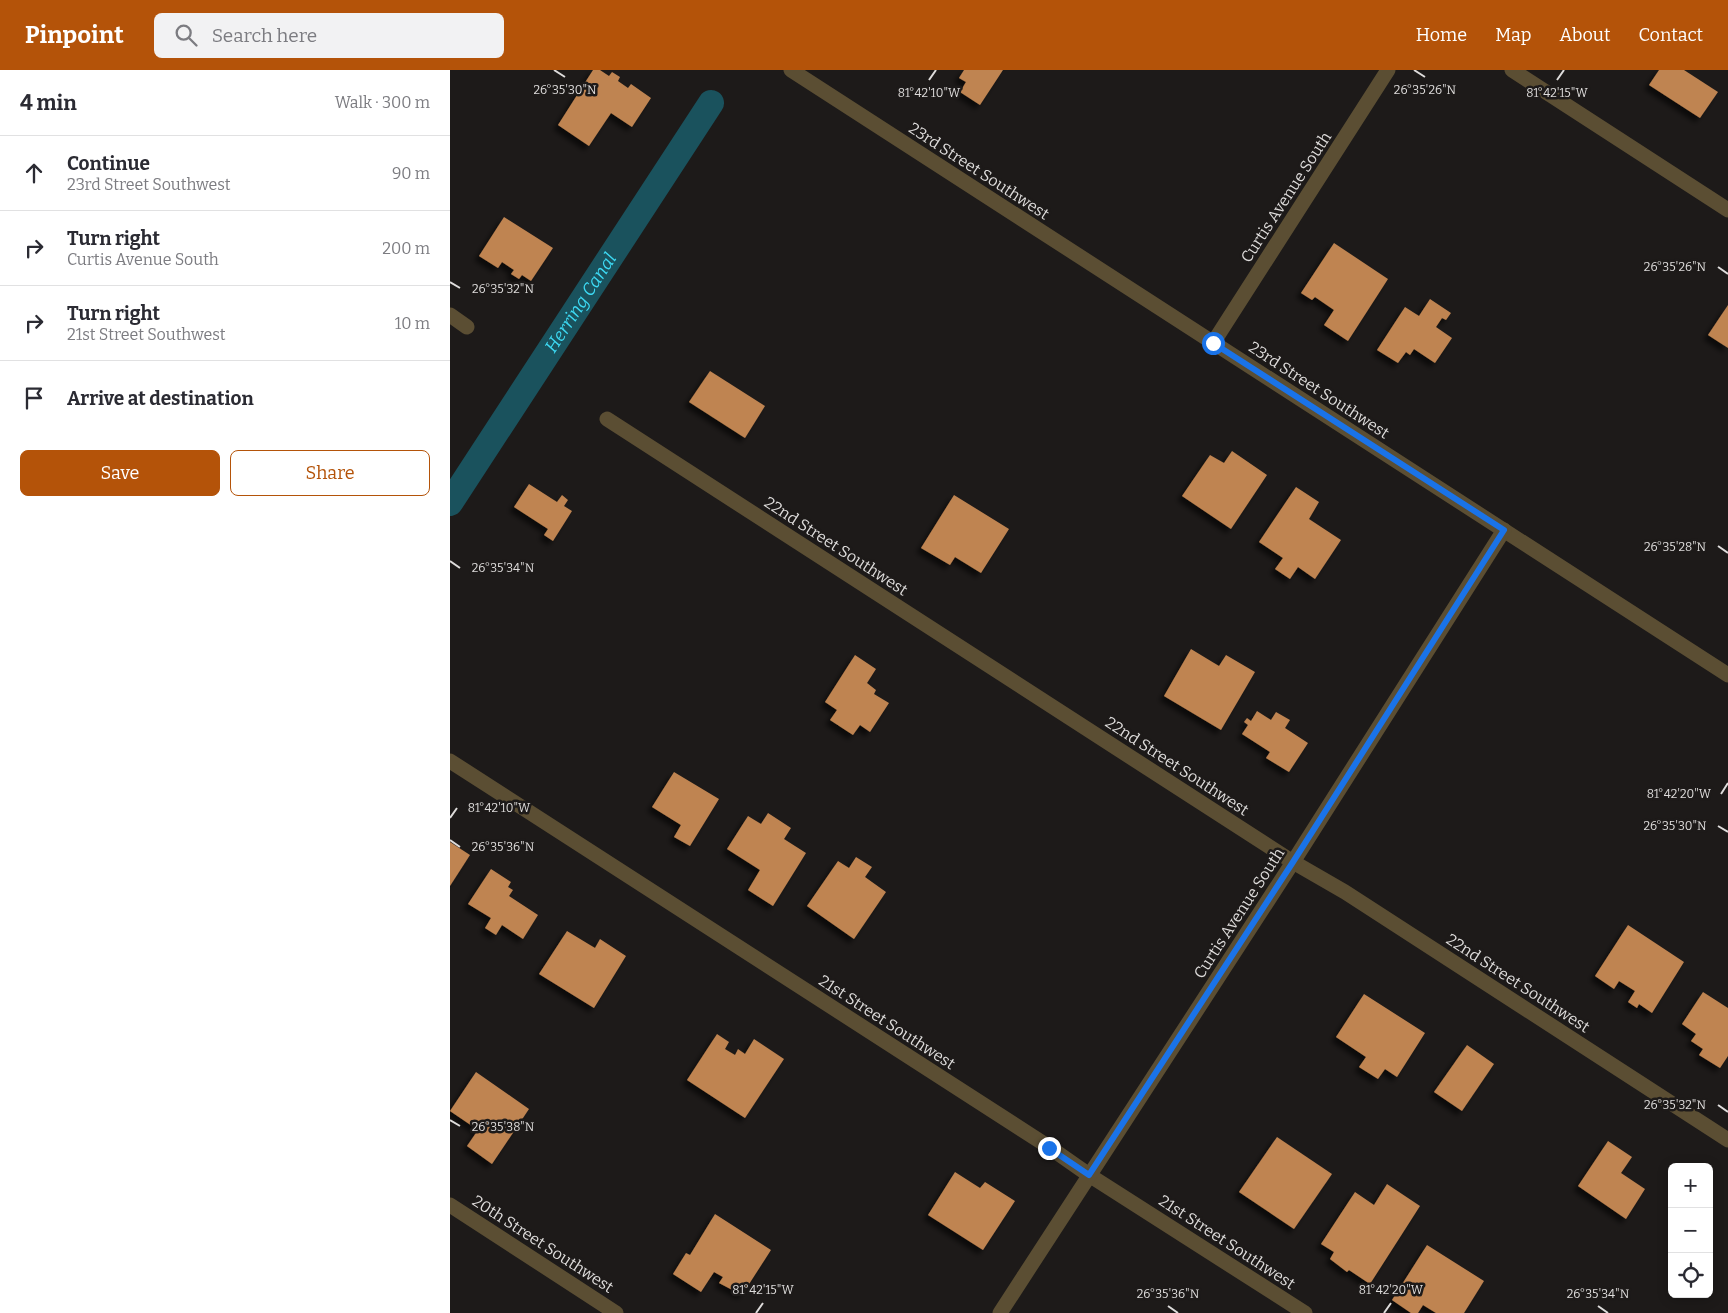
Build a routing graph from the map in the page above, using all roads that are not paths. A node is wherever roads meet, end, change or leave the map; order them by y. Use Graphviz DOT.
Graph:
graph roads {
  1 [pos="791,70"];
  2 [pos="1388,70"];
  3 [pos="1512,70"];
  4 [pos="1728,210"];
  5 [pos="450,315"];
  6 [pos="467,327"];
  7 [pos="1213,343"];
  8 [pos="608,418"];
  9 [pos="1504,530"];
  10 [pos="1728,675"];
  11 [pos="450,761"];
  12 [pos="1293,862"];
  13 [pos="1728,1140"];
  14 [pos="1089,1175"];
  15 [pos="450,1205"];
  16 [pos="616,1313"];
  17 [pos="1000,1313"];
  18 [pos="1305,1313"];
  1 -- 7 [label="street, 23rd Street Southwest"];
  2 -- 7 [label="street, Curtis Avenue South"];
  3 -- 4 [label="street"];
  5 -- 6 [label="street"];
  7 -- 9 [label="street, 23rd Street Southwest"];
  8 -- 12 [label="street, 22nd Street Southwest"];
  9 -- 10 [label="street, 23rd Street Southwest"];
  9 -- 12 [label="street, Curtis Avenue South"];
  11 -- 14 [label="street, 21st Street Southwest"];
  12 -- 13 [label="street, 22nd Street Southwest"];
  12 -- 14 [label="street, Curtis Avenue South"];
  14 -- 17 [label="street, Curtis Avenue South"];
  14 -- 18 [label="street, 21st Street Southwest"];
  15 -- 16 [label="street, 20th Street Southwest"];
}
